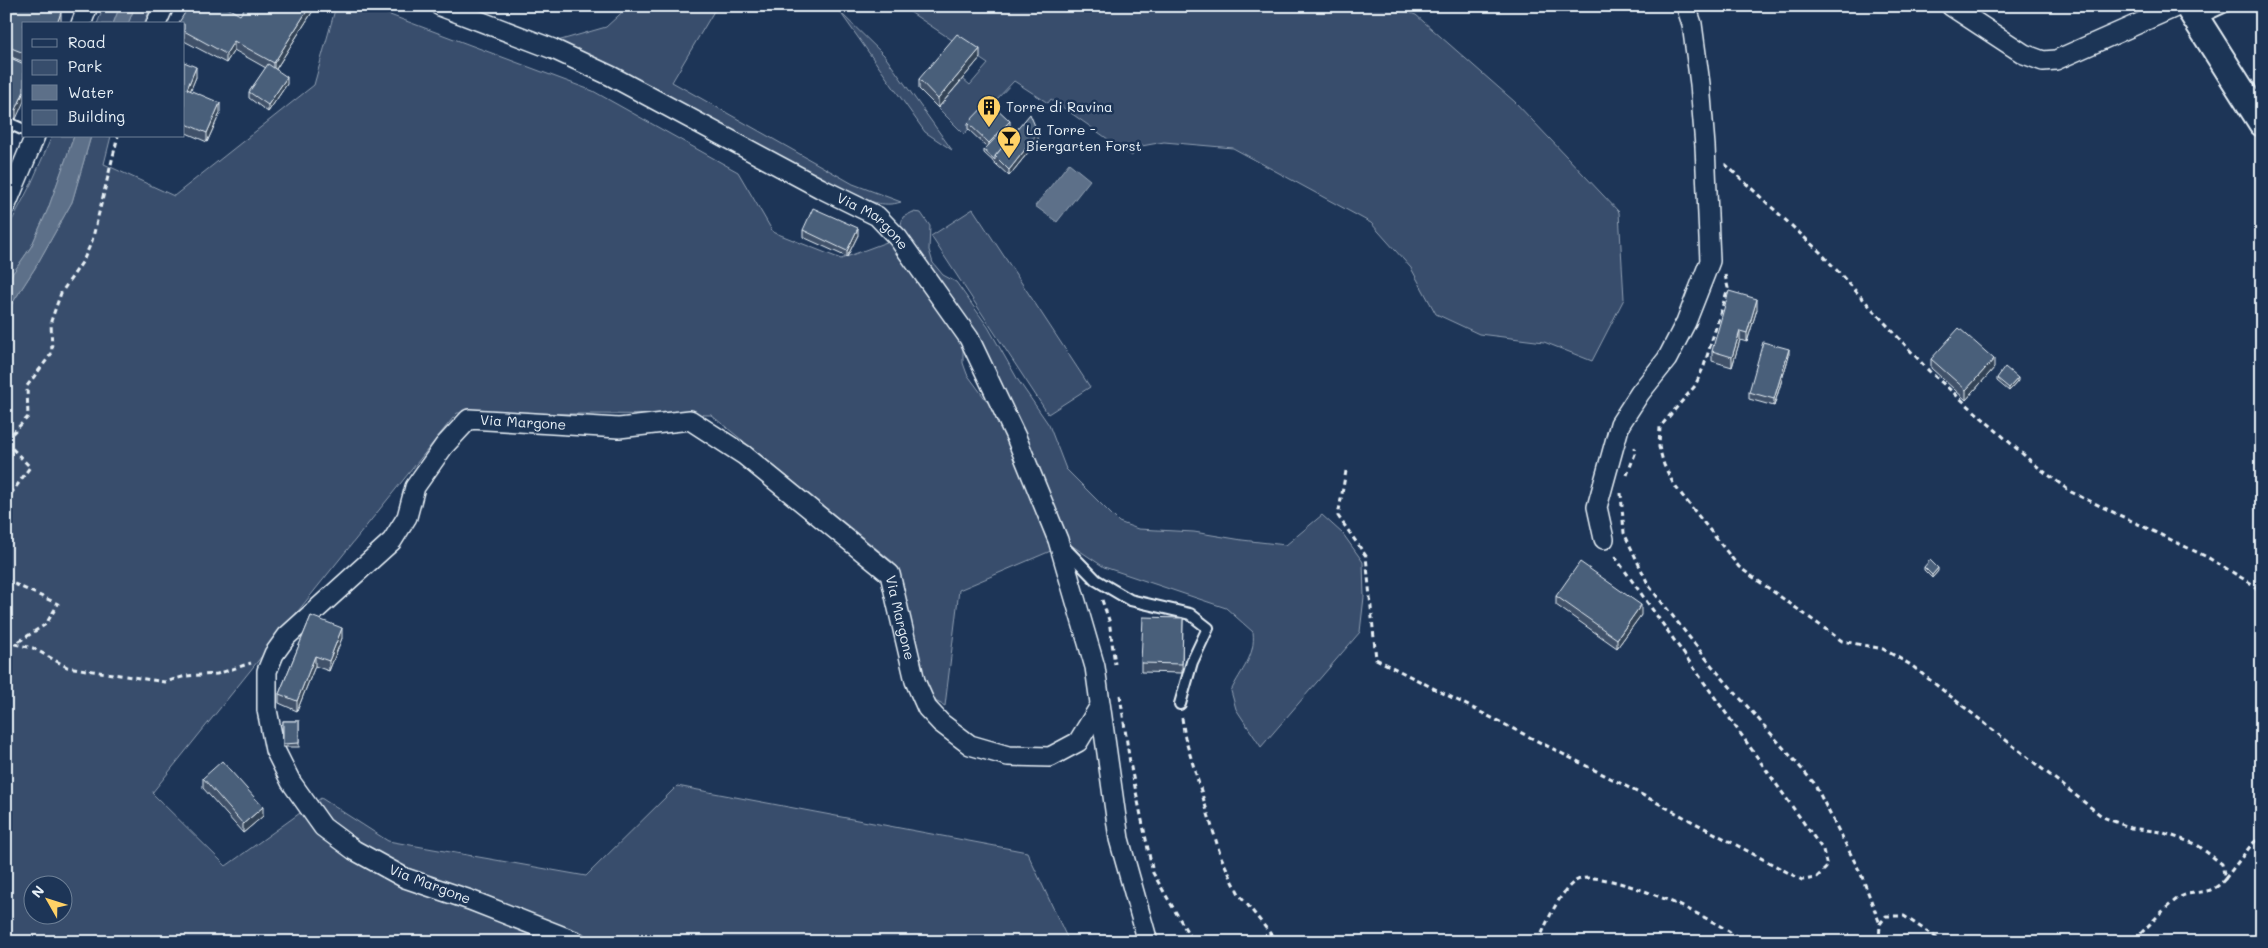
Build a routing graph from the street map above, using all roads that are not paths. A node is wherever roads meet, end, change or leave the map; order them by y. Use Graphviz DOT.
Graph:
graph roads {
  1 [pos="88,6"];
  2 [pos="164,6"];
  3 [pos="440,6"];
  4 [pos="1686,6"];
  5 [pos="1951,6"];
  6 [pos="2226,6"];
  7 [pos="2187,11"];
  8 [pos="82,22"];
  9 [pos="157,22"];
  10 [pos="6,122"];
  11 [pos="2262,123"];
  12 [pos="22,129"];
  13 [pos="34,138"];
  14 [pos="6,205"];
  15 [pos="1604,539"];
  16 [pos="1058,540"];
  17 [pos="1180,704"];
  18 [pos="1100,706"];
  19 [pos="577,942"];
  20 [pos="1148,942"];
  1 -- 8 [label="street"];
  2 -- 9 [label="street"];
  3 -- 16 [label="street, Via Margone"];
  4 -- 15 [label="street"];
  5 -- 7 [label="street"];
  6 -- 7 [label="lane"];
  7 -- 11 [label="main road"];
  10 -- 12 [label="lane"];
  13 -- 14 [label="street"];
  16 -- 17 [label="lane"];
  16 -- 18 [label="street, Via Margone"];
  18 -- 19 [label="street, Via Margone"];
  18 -- 20 [label="street, Via Margone"];
}
